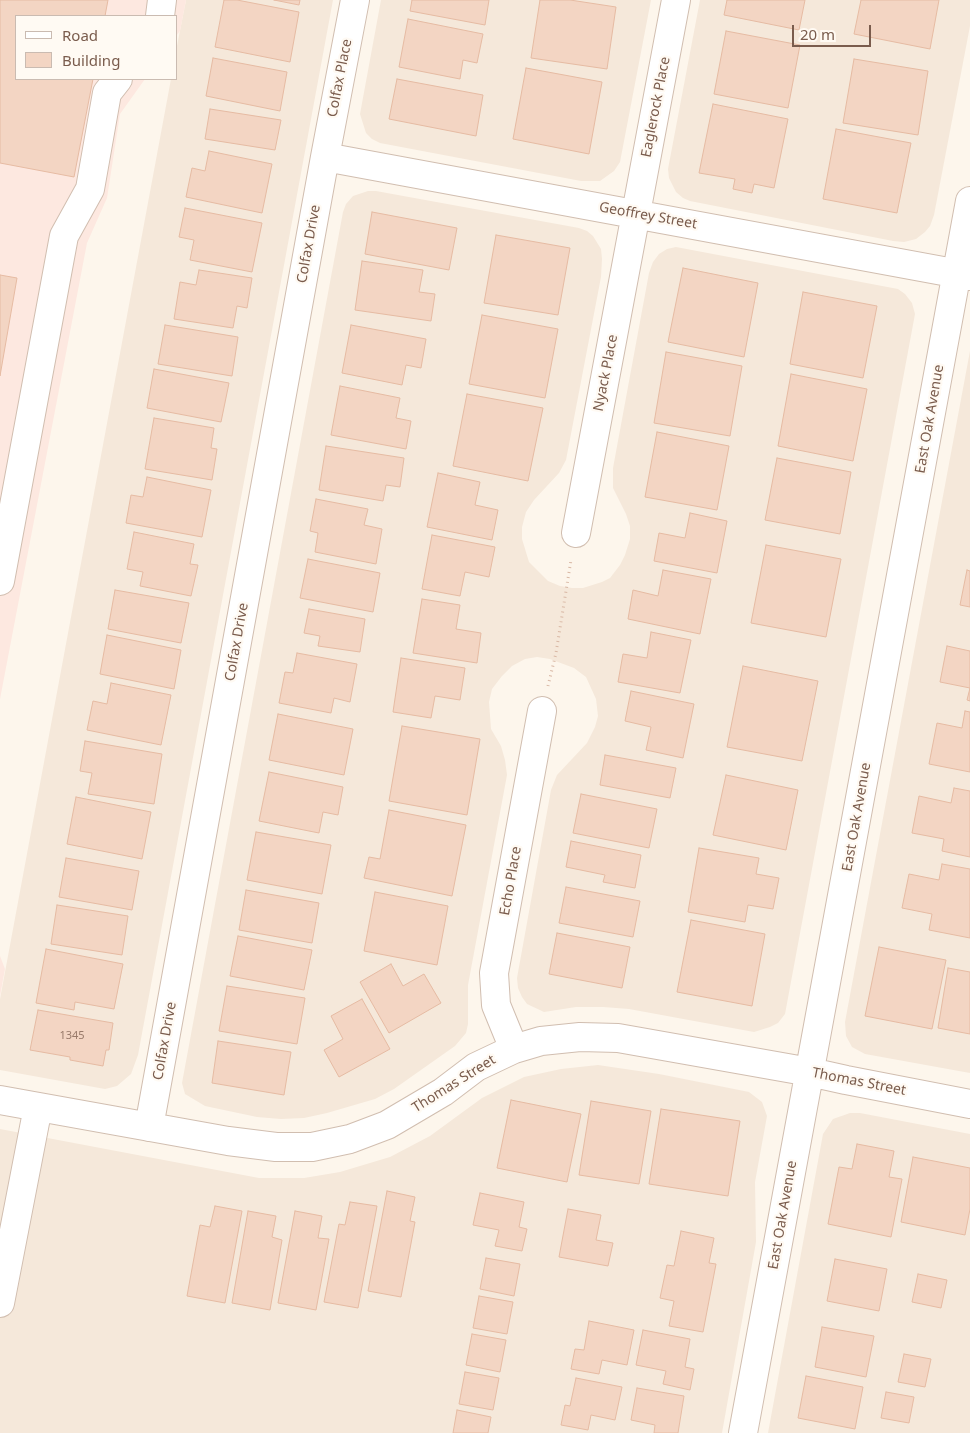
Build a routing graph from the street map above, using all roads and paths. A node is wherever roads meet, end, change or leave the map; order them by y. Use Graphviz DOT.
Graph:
graph roads {
  1 [pos="162,0"];
  2 [pos="355,0"];
  3 [pos="676,0"];
  4 [pos="160,15"];
  5 [pos="117,80"];
  6 [pos="325,157"];
  7 [pos="970,201"];
  8 [pos="636,214"];
  9 [pos="963,275"];
  10 [pos="576,533"];
  11 [pos="0,581"];
  12 [pos="542,711"];
  13 [pos="514,1048"];
  14 [pos="810,1072"];
  15 [pos="0,1100"];
  16 [pos="970,1104"];
  17 [pos="38,1106"];
  18 [pos="149,1128"];
  19 [pos="0,1304"];
  20 [pos="743,1433"];
  1 -- 4 [label="street"];
  2 -- 6 [label="street, Colfax Place"];
  3 -- 8 [label="street, Eaglerock Place"];
  5 -- 11 [label="street"];
  6 -- 8 [label="street, Geoffrey Street"];
  6 -- 18 [label="street, Colfax Drive"];
  7 -- 9 [label="street, East Oak Avenue"];
  8 -- 9 [label="street, Geoffrey Street"];
  8 -- 10 [label="street, Nyack Place"];
  9 -- 14 [label="street, East Oak Avenue"];
  10 -- 12 [label="path"];
  12 -- 13 [label="street, Echo Place"];
  13 -- 14 [label="street, Thomas Street"];
  13 -- 18 [label="street, Thomas Street"];
  14 -- 16 [label="street, Thomas Street"];
  14 -- 20 [label="street, East Oak Avenue"];
  15 -- 17 [label="street, Thomas Street"];
  17 -- 18 [label="street, Thomas Street"];
  17 -- 19 [label="street"];
}
